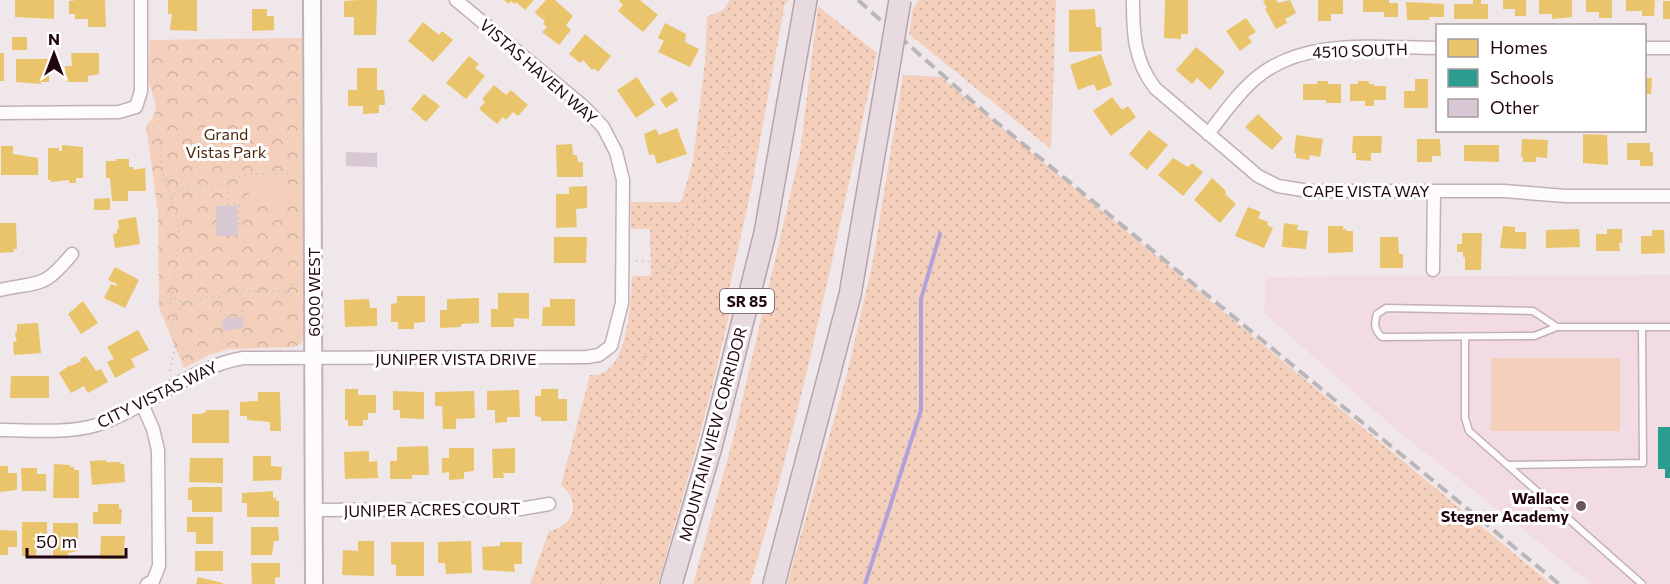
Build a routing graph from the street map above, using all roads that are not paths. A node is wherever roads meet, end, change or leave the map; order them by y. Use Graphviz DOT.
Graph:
graph roads {
  1 [pos="141,0"];
  2 [pos="312,0"];
  3 [pos="456,0"];
  4 [pos="900,0"];
  5 [pos="1133,0"];
  6 [pos="804,7"];
  7 [pos="1436,48"];
  8 [pos="1646,48"];
  9 [pos="1670,48"];
  10 [pos="0,113"];
  11 [pos="1208,134"];
  12 [pos="1434,191"];
  13 [pos="1670,196"];
  14 [pos="72,254"];
  15 [pos="1433,270"];
  16 [pos="0,290"];
  17 [pos="1557,327"];
  18 [pos="1642,327"];
  19 [pos="1670,327"];
  20 [pos="1465,338"];
  21 [pos="599,355"];
  22 [pos="313,358"];
  23 [pos="142,404"];
  24 [pos="0,430"];
  25 [pos="1508,465"];
  26 [pos="549,504"];
  27 [pos="314,510"];
  28 [pos="147,584"];
  29 [pos="314,584"];
  30 [pos="671,584"];
  31 [pos="774,584"];
  32 [pos="1642,584"];
  1 -- 10 [label="street"];
  2 -- 22 [label="street, 6000 WEST"];
  3 -- 21 [label="street, VISTAS HAVEN WAY"];
  4 -- 31 [label="highway, bridge"];
  5 -- 11 [label="street, CAPE VISTA WAY"];
  6 -- 30 [label="highway, MOUNTAIN VIEW CORRIDOR / SR 85"];
  7 -- 11 [label="street, 4510 SOUTH"];
  8 -- 9 [label="street"];
  11 -- 12 [label="street, CAPE VISTA WAY"];
  12 -- 13 [label="street, CAPE VISTA WAY"];
  12 -- 15 [label="street"];
  14 -- 16 [label="street"];
  17 -- 18 [label="lane"];
  17 -- 20 [label="lane"];
  17 -- 20 [label="lane"];
  18 -- 19 [label="lane"];
  18 -- 25 [label="lane"];
  20 -- 25 [label="lane"];
  21 -- 22 [label="street, JUNIPER VISTA DRIVE"];
  22 -- 23 [label="street, CITY VISTAS WAY"];
  22 -- 27 [label="street, 6000 WEST"];
  23 -- 24 [label="street, CITY VISTAS WAY"];
  23 -- 28 [label="street"];
  25 -- 32 [label="lane"];
  26 -- 27 [label="street, JUNIPER ACRES COURT"];
  27 -- 29 [label="street, 6000 WEST"];
}
